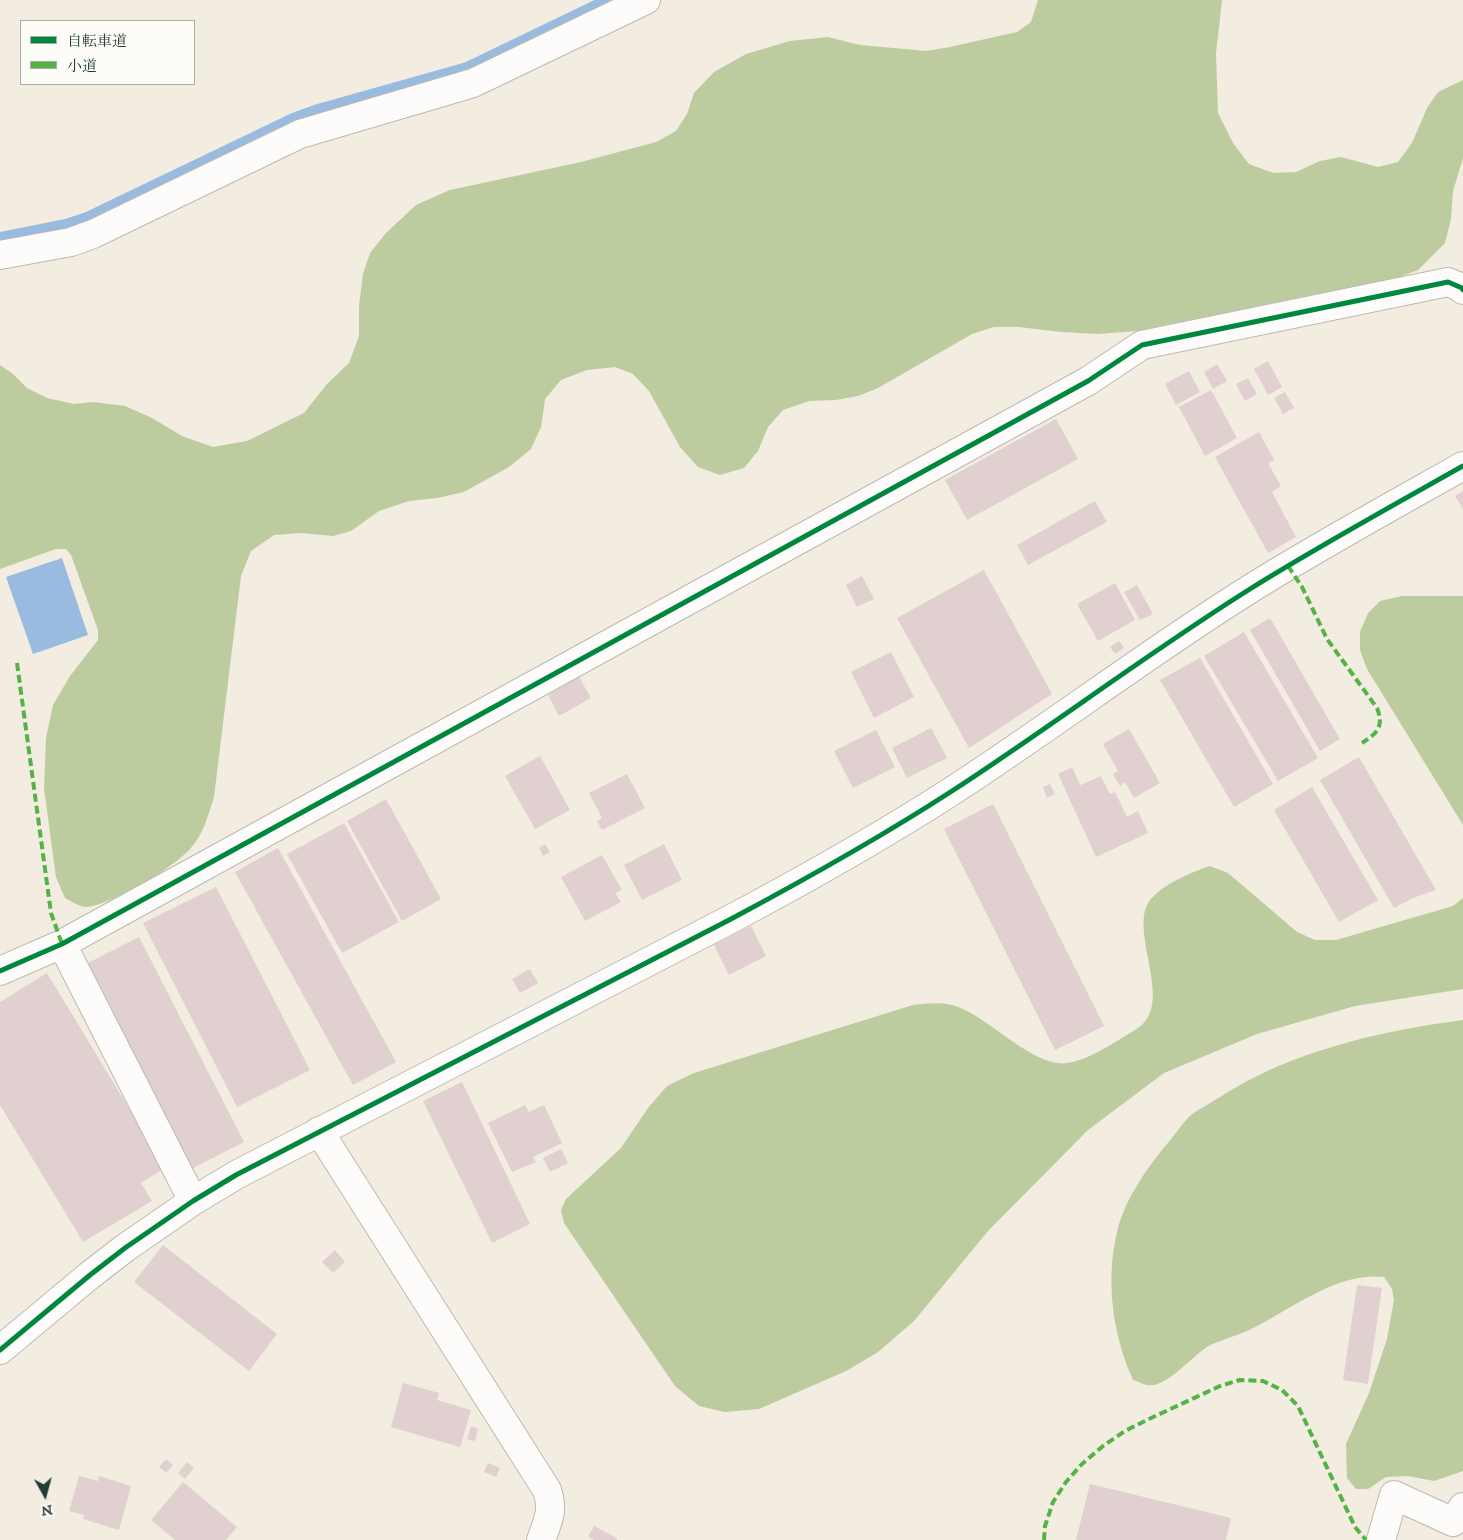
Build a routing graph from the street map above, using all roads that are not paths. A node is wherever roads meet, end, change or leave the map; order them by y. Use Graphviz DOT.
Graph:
graph roads {
  1 [pos="646,0"];
  2 [pos="0,255"];
  3 [pos="1463,290"];
  4 [pos="1463,466"];
  5 [pos="62,944"];
  6 [pos="0,971"];
  7 [pos="319,1131"];
  8 [pos="194,1201"];
  9 [pos="0,1350"];
  10 [pos="1463,1507"];
  11 [pos="541,1540"];
  12 [pos="1381,1540"];
  1 -- 2 [label="street"];
  3 -- 5 [label="street"];
  4 -- 7 [label="street"];
  5 -- 6 [label="street"];
  5 -- 8 [label="street"];
  7 -- 8 [label="street"];
  7 -- 11 [label="street"];
  8 -- 9 [label="street"];
  10 -- 12 [label="street"];
}
